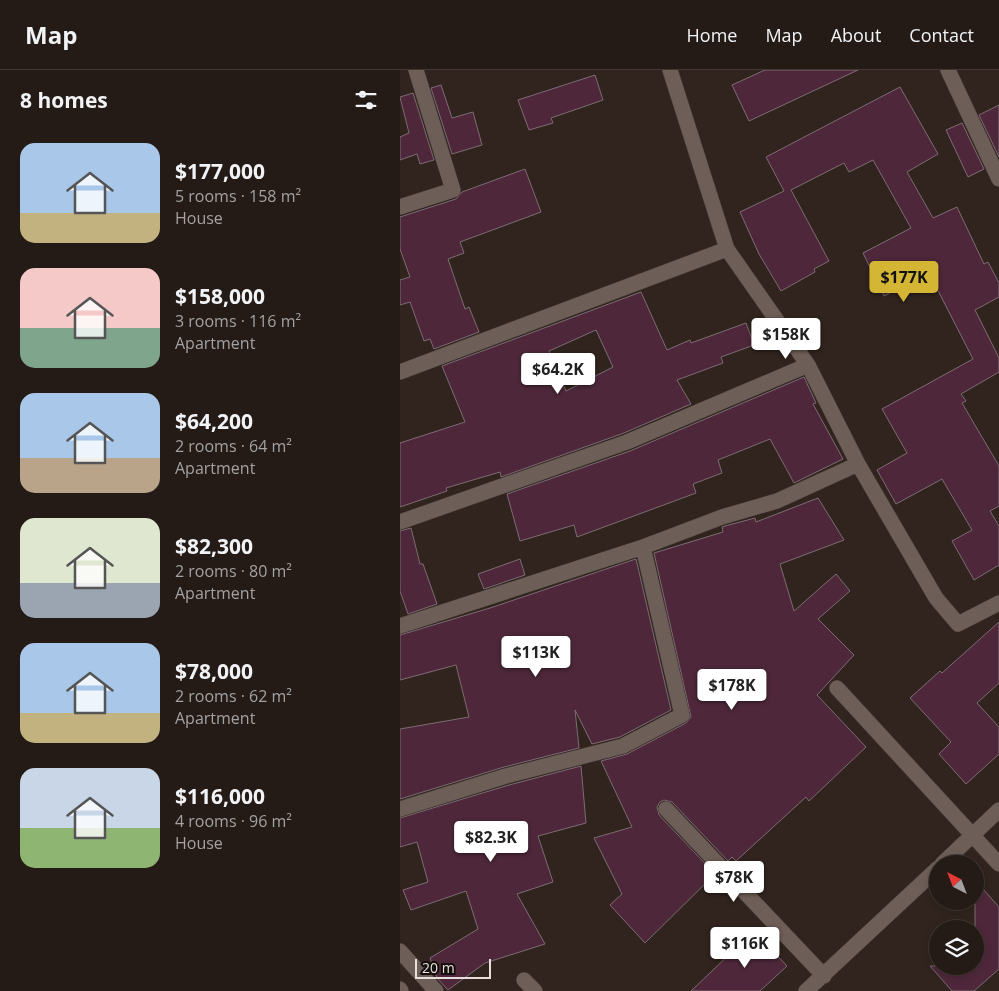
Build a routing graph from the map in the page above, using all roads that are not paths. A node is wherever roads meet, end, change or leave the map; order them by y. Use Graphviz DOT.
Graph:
graph roads {
  1 [pos="416,70"];
  2 [pos="670,70"];
  3 [pos="948,70"];
  4 [pos="999,178"];
  5 [pos="400,207"];
  6 [pos="727,249"];
  7 [pos="808,365"];
  8 [pos="400,372"];
  9 [pos="858,464"];
  10 [pos="400,522"];
  11 [pos="643,547"];
  12 [pos="999,603"];
  13 [pos="400,626"];
  14 [pos="837,688"];
  15 [pos="400,809"];
  16 [pos="666,809"];
  17 [pos="999,810"];
  18 [pos="972,835"];
  19 [pos="951,855"];
  20 [pos="999,864"];
  21 [pos="929,877"];
  22 [pos="400,951"];
  23 [pos="824,976"];
  24 [pos="524,980"];
  25 [pos="436,991"];
  26 [pos="535,991"];
  27 [pos="806,991"];
  1 -- 5 [label="street"];
  2 -- 6 [label="street"];
  3 -- 4 [label="street"];
  6 -- 7 [label="street"];
  6 -- 8 [label="street"];
  7 -- 9 [label="street"];
  7 -- 10 [label="street"];
  9 -- 11 [label="street"];
  9 -- 12 [label="street"];
  11 -- 13 [label="street"];
  11 -- 15 [label="street"];
  14 -- 18 [label="street"];
  16 -- 23 [label="street"];
  17 -- 18 [label="street"];
  18 -- 19 [label="street"];
  18 -- 20 [label="street"];
  21 -- 23 [label="street"];
  22 -- 25 [label="street"];
  23 -- 27 [label="street"];
  24 -- 26 [label="street"];
}
